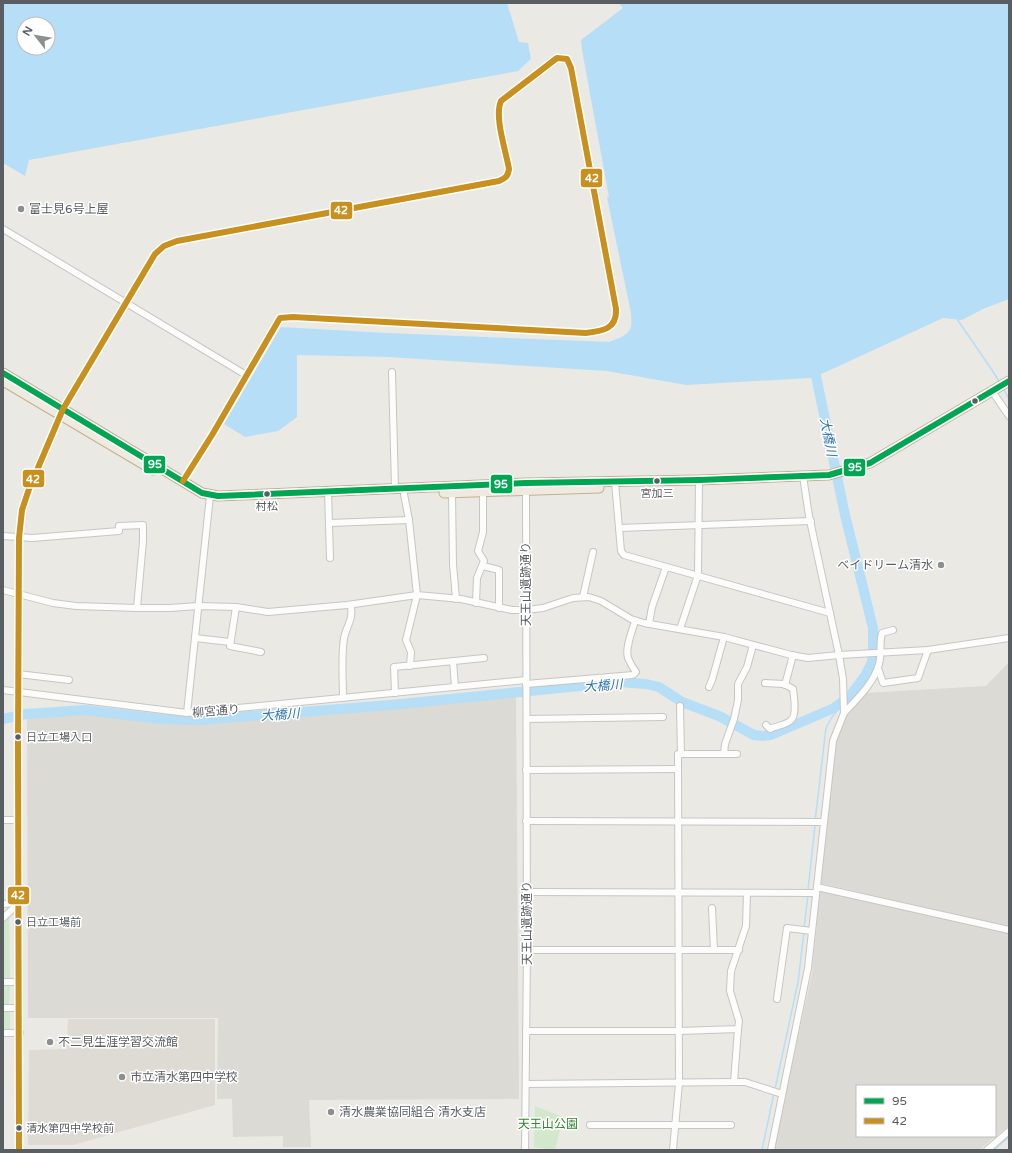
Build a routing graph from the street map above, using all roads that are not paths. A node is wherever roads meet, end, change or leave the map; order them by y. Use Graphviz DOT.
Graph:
graph roads {
  1 [pos="4,231"];
  2 [pos="126,303"];
  3 [pos="392,372"];
  4 [pos="3,373"];
  5 [pos="246,375"];
  6 [pos="3,382"];
  7 [pos="1003,388"];
  8 [pos="62,413"];
  9 [pos="1009,416"];
  10 [pos="803,479"];
  11 [pos="183,481"];
  12 [pos="699,483"];
  13 [pos="615,485"];
  14 [pos="526,487"];
  15 [pos="395,488"];
  16 [pos="484,492"];
  17 [pos="452,493"];
  18 [pos="328,494"];
  19 [pos="404,494"];
  20 [pos="209,498"];
  21 [pos="408,520"];
  22 [pos="811,522"];
  23 [pos="330,524"];
  24 [pos="699,526"];
  25 [pos="619,528"];
  26 [pos="3,536"];
  27 [pos="19,538"];
  28 [pos="593,552"];
  29 [pos="330,558"];
  30 [pos="482,566"];
  31 [pos="666,567"];
  32 [pos="698,575"];
  33 [pos="3,590"];
  34 [pos="18,594"];
  35 [pos="417,595"];
  36 [pos="583,597"];
  37 [pos="456,599"];
  38 [pos="476,603"];
  39 [pos="351,605"];
  40 [pos="198,606"];
  41 [pos="236,607"];
  42 [pos="136,608"];
  43 [pos="499,608"];
  44 [pos="526,610"];
  45 [pos="830,613"];
  46 [pos="635,621"];
  47 [pos="649,624"];
  48 [pos="680,629"];
  49 [pos="893,630"];
  50 [pos="724,637"];
  51 [pos="195,638"];
  52 [pos="1009,638"];
  53 [pos="230,642"];
  54 [pos="753,645"];
  55 [pos="928,650"];
  56 [pos="260,652"];
  57 [pos="880,653"];
  58 [pos="793,655"];
  59 [pos="839,655"];
  60 [pos="484,658"];
  61 [pos="453,661"];
  62 [pos="410,666"];
  63 [pos="878,668"];
  64 [pos="18,674"];
  65 [pos="69,680"];
  66 [pos="526,683"];
  67 [pos="766,683"];
  68 [pos="785,684"];
  69 [pos="455,687"];
  70 [pos="709,687"];
  71 [pos="3,690"];
  72 [pos="18,692"];
  73 [pos="395,693"];
  74 [pos="344,698"];
  75 [pos="680,706"];
  76 [pos="845,710"];
  77 [pos="187,713"];
  78 [pos="663,716"];
  79 [pos="527,719"];
  80 [pos="766,725"];
  81 [pos="680,754"];
  82 [pos="724,754"];
  83 [pos="737,754"];
  84 [pos="678,769"];
  85 [pos="526,770"];
  86 [pos="3,820"];
  87 [pos="18,820"];
  88 [pos="526,820"];
  89 [pos="679,822"];
  90 [pos="824,822"];
  91 [pos="816,890"];
  92 [pos="526,892"];
  93 [pos="679,893"];
  94 [pos="747,893"];
  95 [pos="19,903"];
  96 [pos="3,904"];
  97 [pos="712,908"];
  98 [pos="3,918"];
  99 [pos="1009,930"];
  100 [pos="812,931"];
  101 [pos="679,949"];
  102 [pos="527,950"];
  103 [pos="714,950"];
  104 [pos="738,950"];
  105 [pos="3,982"];
  106 [pos="19,982"];
  107 [pos="777,999"];
  108 [pos="3,1008"];
  109 [pos="19,1008"];
  110 [pos="738,1029"];
  111 [pos="526,1031"];
  112 [pos="679,1031"];
  113 [pos="3,1033"];
  114 [pos="20,1033"];
  115 [pos="734,1082"];
  116 [pos="679,1083"];
  117 [pos="527,1084"];
  118 [pos="782,1094"];
  119 [pos="590,1125"];
  120 [pos="676,1125"];
  121 [pos="731,1125"];
  122 [pos="1009,1131"];
  123 [pos="19,1150"];
  124 [pos="525,1150"];
  125 [pos="673,1150"];
  126 [pos="771,1150"];
  127 [pos="987,1150"];
  1 -- 2 [label="street"];
  2 -- 5 [label="street"];
  2 -- 5 [label="street"];
  2 -- 8 [label="street"];
  3 -- 15 [label="street"];
  4 -- 8 [label="highway"];
  5 -- 11 [label="street"];
  6 -- 8 [label="highway"];
  7 -- 9 [label="street"];
  7 -- 10 [label="highway"];
  8 -- 11 [label="highway"];
  8 -- 20 [label="highway"];
  8 -- 27 [label="street"];
  10 -- 12 [label="highway"];
  10 -- 22 [label="street"];
  11 -- 20 [label="highway"];
  12 -- 13 [label="highway"];
  12 -- 24 [label="street"];
  13 -- 14 [label="highway"];
  13 -- 25 [label="street"];
  14 -- 15 [label="highway"];
  14 -- 16 [label="highway"];
  14 -- 44 [label="street, 天王山遺跡通り"];
  15 -- 18 [label="highway"];
  16 -- 17 [label="highway"];
  16 -- 30 [label="street"];
  17 -- 19 [label="highway"];
  17 -- 37 [label="street"];
  18 -- 19 [label="highway"];
  18 -- 20 [label="highway"];
  18 -- 23 [label="street"];
  19 -- 21 [label="street"];
  20 -- 40 [label="street"];
  21 -- 23 [label="street"];
  21 -- 35 [label="street"];
  22 -- 24 [label="street"];
  22 -- 45 [label="street"];
  23 -- 29 [label="street"];
  24 -- 25 [label="street"];
  24 -- 32 [label="street"];
  25 -- 31 [label="street"];
  26 -- 27 [label="street"];
  27 -- 34 [label="street"];
  27 -- 42 [label="street"];
  28 -- 36 [label="street"];
  30 -- 38 [label="street"];
  30 -- 43 [label="street"];
  31 -- 32 [label="street"];
  31 -- 47 [label="street"];
  32 -- 45 [label="street"];
  32 -- 48 [label="street"];
  33 -- 34 [label="street"];
  34 -- 42 [label="street"];
  34 -- 64 [label="street"];
  35 -- 37 [label="street"];
  35 -- 39 [label="street"];
  35 -- 62 [label="street"];
  36 -- 44 [label="street"];
  36 -- 46 [label="street"];
  37 -- 38 [label="street"];
  38 -- 43 [label="street"];
  39 -- 41 [label="street"];
  39 -- 74 [label="street"];
  40 -- 41 [label="street"];
  40 -- 42 [label="street"];
  40 -- 51 [label="street"];
  41 -- 53 [label="street"];
  43 -- 44 [label="street"];
  44 -- 66 [label="street, 天王山遺跡通り"];
  45 -- 59 [label="street"];
  46 -- 47 [label="street"];
  46 -- 66 [label="street, 柳宮通り"];
  47 -- 48 [label="street"];
  48 -- 50 [label="street"];
  49 -- 57 [label="street"];
  50 -- 54 [label="street"];
  50 -- 70 [label="street"];
  51 -- 53 [label="street"];
  51 -- 77 [label="street"];
  52 -- 55 [label="street"];
  53 -- 56 [label="street"];
  54 -- 58 [label="street"];
  54 -- 82 [label="street"];
  55 -- 57 [label="street"];
  55 -- 63 [label="street"];
  57 -- 59 [label="street"];
  57 -- 63 [label="street"];
  58 -- 59 [label="street"];
  58 -- 68 [label="street"];
  59 -- 76 [label="street"];
  60 -- 61 [label="street"];
  61 -- 62 [label="street"];
  61 -- 69 [label="street"];
  62 -- 73 [label="street"];
  63 -- 76 [label="street"];
  64 -- 65 [label="street"];
  64 -- 72 [label="street"];
  66 -- 69 [label="street, 柳宮通り"];
  66 -- 79 [label="street, 天王山遺跡通り"];
  67 -- 68 [label="street"];
  68 -- 80 [label="street"];
  69 -- 73 [label="street, 柳宮通り"];
  71 -- 72 [label="street, 柳宮通り"];
  72 -- 77 [label="street, 柳宮通り"];
  72 -- 87 [label="street"];
  73 -- 74 [label="street, 柳宮通り"];
  74 -- 77 [label="street, 柳宮通り"];
  75 -- 81 [label="street"];
  76 -- 90 [label="street"];
  78 -- 79 [label="street"];
  79 -- 85 [label="street, 天王山遺跡通り"];
  81 -- 82 [label="street"];
  81 -- 84 [label="street"];
  82 -- 83 [label="street"];
  84 -- 85 [label="street"];
  84 -- 89 [label="street"];
  85 -- 88 [label="street, 天王山遺跡通り"];
  86 -- 87 [label="street"];
  87 -- 95 [label="street"];
  88 -- 89 [label="street"];
  88 -- 92 [label="street, 天王山遺跡通り"];
  89 -- 90 [label="street"];
  89 -- 93 [label="street"];
  90 -- 91 [label="street"];
  91 -- 94 [label="street"];
  91 -- 99 [label="street"];
  91 -- 100 [label="street"];
  92 -- 93 [label="street"];
  92 -- 102 [label="street, 天王山遺跡通り"];
  93 -- 94 [label="street"];
  93 -- 101 [label="street"];
  94 -- 104 [label="street"];
  95 -- 96 [label="street"];
  95 -- 98 [label="street"];
  95 -- 106 [label="street"];
  97 -- 103 [label="street"];
  100 -- 107 [label="street"];
  100 -- 118 [label="street"];
  101 -- 102 [label="street"];
  101 -- 103 [label="street"];
  101 -- 112 [label="street"];
  102 -- 111 [label="street, 天王山遺跡通り"];
  103 -- 104 [label="street"];
  104 -- 110 [label="street"];
  105 -- 106 [label="street"];
  106 -- 109 [label="street"];
  108 -- 109 [label="street"];
  109 -- 114 [label="street"];
  110 -- 112 [label="street"];
  110 -- 115 [label="street"];
  111 -- 112 [label="street"];
  111 -- 117 [label="street, 天王山遺跡通り"];
  112 -- 116 [label="street"];
  113 -- 114 [label="street"];
  114 -- 123 [label="street"];
  115 -- 116 [label="street"];
  115 -- 118 [label="street"];
  116 -- 117 [label="street"];
  116 -- 120 [label="street"];
  117 -- 124 [label="street, 天王山遺跡通り"];
  118 -- 126 [label="street"];
  119 -- 120 [label="street"];
  120 -- 121 [label="street"];
  120 -- 125 [label="street"];
  122 -- 127 [label="street"];
}
